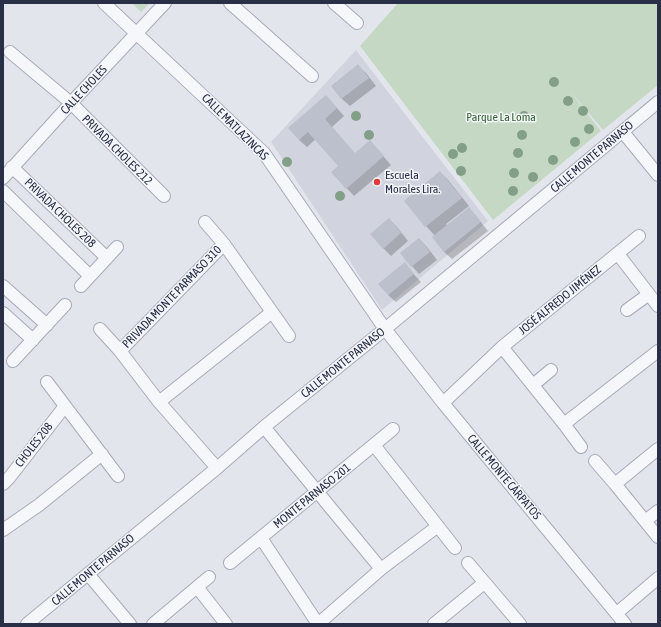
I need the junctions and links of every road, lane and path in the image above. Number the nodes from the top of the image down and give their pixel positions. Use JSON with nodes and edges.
{"nodes":[{"id":1,"x":104,"y":3,"type":"edge"},
{"id":2,"x":165,"y":3,"type":"edge"},
{"id":3,"x":230,"y":3,"type":"edge"},
{"id":4,"x":334,"y":3,"type":"edge"},
{"id":5,"x":357,"y":23,"type":"dead end"},
{"id":6,"x":137,"y":34,"type":"junction"},
{"id":7,"x":10,"y":52,"type":"dead end"},
{"id":8,"x":312,"y":76,"type":"dead end"},
{"id":9,"x":658,"y":102,"type":"edge"},
{"id":10,"x":71,"y":103,"type":"junction"},
{"id":11,"x":623,"y":132,"type":"junction"},
{"id":12,"x":6,"y":172,"type":"edge"},
{"id":13,"x":658,"y":175,"type":"edge"},
{"id":14,"x":3,"y":191,"type":"edge"},
{"id":15,"x":164,"y":196,"type":"dead end"},
{"id":16,"x":205,"y":222,"type":"dead end"},
{"id":17,"x":639,"y":236,"type":"dead end"},
{"id":18,"x":224,"y":244,"type":"junction"},
{"id":19,"x":116,"y":247,"type":"dead end"},
{"id":20,"x":618,"y":254,"type":"junction"},
{"id":21,"x":107,"y":258,"type":"junction"},
{"id":22,"x":90,"y":276,"type":"junction"},
{"id":23,"x":3,"y":286,"type":"edge"},
{"id":24,"x":81,"y":286,"type":"dead end"},
{"id":25,"x":648,"y":294,"type":"junction"},
{"id":26,"x":65,"y":306,"type":"dead end"},
{"id":27,"x":658,"y":306,"type":"edge"},
{"id":28,"x":627,"y":310,"type":"dead end"},
{"id":29,"x":272,"y":312,"type":"junction"},
{"id":30,"x":3,"y":313,"type":"edge"},
{"id":31,"x":47,"y":325,"type":"junction"},
{"id":32,"x":100,"y":329,"type":"dead end"},
{"id":33,"x":385,"y":329,"type":"junction"},
{"id":34,"x":289,"y":336,"type":"dead end"},
{"id":35,"x":33,"y":340,"type":"junction"},
{"id":36,"x":502,"y":347,"type":"junction"},
{"id":37,"x":120,"y":351,"type":"junction"},
{"id":38,"x":658,"y":351,"type":"edge"},
{"id":39,"x":13,"y":361,"type":"dead end"},
{"id":40,"x":551,"y":370,"type":"dead end"},
{"id":41,"x":47,"y":382,"type":"dead end"},
{"id":42,"x":533,"y":385,"type":"junction"},
{"id":43,"x":159,"y":402,"type":"junction"},
{"id":44,"x":443,"y":403,"type":"junction"},
{"id":45,"x":65,"y":406,"type":"junction"},
{"id":46,"x":564,"y":424,"type":"junction"},
{"id":47,"x":264,"y":427,"type":"junction"},
{"id":48,"x":393,"y":429,"type":"dead end"},
{"id":49,"x":374,"y":445,"type":"junction"},
{"id":50,"x":581,"y":447,"type":"dead end"},
{"id":51,"x":658,"y":449,"type":"edge"},
{"id":52,"x":102,"y":454,"type":"junction"},
{"id":53,"x":595,"y":461,"type":"dead end"},
{"id":54,"x":217,"y":468,"type":"junction"},
{"id":55,"x":118,"y":476,"type":"dead end"},
{"id":56,"x":3,"y":484,"type":"edge"},
{"id":57,"x":615,"y":484,"type":"junction"},
{"id":58,"x":317,"y":491,"type":"junction"},
{"id":59,"x":658,"y":510,"type":"edge"},
{"id":60,"x":645,"y":521,"type":"junction"},
{"id":61,"x":438,"y":526,"type":"junction"},
{"id":62,"x":3,"y":530,"type":"edge"},
{"id":63,"x":658,"y":537,"type":"edge"},
{"id":64,"x":261,"y":538,"type":"junction"},
{"id":65,"x":455,"y":548,"type":"dead end"},
{"id":66,"x":230,"y":563,"type":"dead end"},
{"id":67,"x":468,"y":563,"type":"dead end"},
{"id":68,"x":381,"y":569,"type":"junction"},
{"id":69,"x":88,"y":574,"type":"junction"},
{"id":70,"x":209,"y":578,"type":"dead end"},
{"id":71,"x":658,"y":578,"type":"edge"},
{"id":72,"x":484,"y":583,"type":"junction"},
{"id":73,"x":197,"y":587,"type":"junction"},
{"id":74,"x":617,"y":613,"type":"junction"},
{"id":75,"x":27,"y":624,"type":"edge"},
{"id":76,"x":130,"y":624,"type":"edge"},
{"id":77,"x":153,"y":624,"type":"edge"},
{"id":78,"x":226,"y":624,"type":"edge"},
{"id":79,"x":318,"y":624,"type":"edge"},
{"id":80,"x":434,"y":624,"type":"edge"},
{"id":81,"x":520,"y":624,"type":"edge"},
{"id":82,"x":625,"y":624,"type":"edge"}],
"edges":[{"from":1,"to":6,"type":"street","name":"CALLE MATLAZINCAS"},
{"from":2,"to":6,"type":"street","name":"CALLE CHOLES"},
{"from":3,"to":8,"type":"street"},
{"from":4,"to":5,"type":"street"},
{"from":6,"to":10,"type":"street","name":"CALLE CHOLES"},
{"from":6,"to":33,"type":"street","name":"CALLE MATLAZINCAS"},
{"from":7,"to":10,"type":"street","name":"PRIVADA CHOLES 212"},
{"from":9,"to":11,"type":"street","name":"CALLE MONTE PARNASO"},
{"from":10,"to":12,"type":"street","name":"CALLE CHOLES"},
{"from":10,"to":15,"type":"street","name":"PRIVADA CHOLES 212"},
{"from":11,"to":13,"type":"street"},
{"from":11,"to":33,"type":"street","name":"CALLE MONTE PARNASO"},
{"from":12,"to":21,"type":"street","name":"PRIVADA CHOLES 208"},
{"from":14,"to":22,"type":"street","name":"PRIVADA CHOLES 208"},
{"from":16,"to":18,"type":"street","name":"PRIVADA MONTE PARMASO 310"},
{"from":17,"to":20,"type":"street","name":"JOSÉ ALFREDO JIMÉNEZ"},
{"from":18,"to":29,"type":"street","name":"PRIVADA MONTE PARMASO 310"},
{"from":18,"to":37,"type":"street","name":"PRIVADA MONTE PARMASO 310"},
{"from":19,"to":21,"type":"street"},
{"from":20,"to":25,"type":"street"},
{"from":20,"to":36,"type":"street","name":"JOSÉ ALFREDO JIMÉNEZ"},
{"from":21,"to":22,"type":"street"},
{"from":22,"to":24,"type":"street"},
{"from":23,"to":31,"type":"street"},
{"from":25,"to":27,"type":"street"},
{"from":25,"to":28,"type":"street"},
{"from":26,"to":31,"type":"street"},
{"from":29,"to":34,"type":"street","name":"PRIVADA MONTE PARMASO 310"},
{"from":29,"to":43,"type":"street"},
{"from":30,"to":35,"type":"street"},
{"from":31,"to":35,"type":"street"},
{"from":32,"to":37,"type":"street"},
{"from":33,"to":44,"type":"street","name":"CALLE MONTE CÁRPATOS"},
{"from":33,"to":47,"type":"street","name":"CALLE MONTE PARNASO"},
{"from":35,"to":39,"type":"street"},
{"from":36,"to":42,"type":"street"},
{"from":36,"to":44,"type":"street","name":"JOSÉ ALFREDO JIMÉNEZ"},
{"from":37,"to":43,"type":"street"},
{"from":38,"to":46,"type":"street"},
{"from":40,"to":42,"type":"street"},
{"from":41,"to":45,"type":"street"},
{"from":42,"to":46,"type":"street"},
{"from":43,"to":54,"type":"street"},
{"from":44,"to":74,"type":"street","name":"CALLE MONTE CÁRPATOS"},
{"from":45,"to":52,"type":"street"},
{"from":45,"to":56,"type":"street","name":"CHOLES 208"},
{"from":46,"to":50,"type":"street"},
{"from":47,"to":54,"type":"street","name":"CALLE MONTE PARNASO"},
{"from":47,"to":58,"type":"street"},
{"from":48,"to":49,"type":"street","name":"MONTE PARNASO 201"},
{"from":49,"to":58,"type":"street","name":"MONTE PARNASO 201"},
{"from":49,"to":61,"type":"street"},
{"from":51,"to":57,"type":"street"},
{"from":52,"to":55,"type":"street"},
{"from":52,"to":62,"type":"street"},
{"from":53,"to":57,"type":"street"},
{"from":54,"to":69,"type":"street","name":"CALLE MONTE PARNASO"},
{"from":57,"to":60,"type":"street"},
{"from":58,"to":64,"type":"street","name":"MONTE PARNASO 201"},
{"from":58,"to":68,"type":"street"},
{"from":59,"to":60,"type":"street"},
{"from":60,"to":63,"type":"street"},
{"from":61,"to":65,"type":"street"},
{"from":61,"to":68,"type":"street"},
{"from":64,"to":66,"type":"street","name":"MONTE PARNASO 201"},
{"from":64,"to":79,"type":"street"},
{"from":67,"to":72,"type":"street"},
{"from":68,"to":79,"type":"street"},
{"from":69,"to":75,"type":"street","name":"CALLE MONTE PARNASO"},
{"from":69,"to":76,"type":"street"},
{"from":70,"to":73,"type":"street"},
{"from":71,"to":74,"type":"street"},
{"from":72,"to":80,"type":"street"},
{"from":72,"to":81,"type":"street"},
{"from":73,"to":77,"type":"street"},
{"from":73,"to":78,"type":"street"},
{"from":74,"to":82,"type":"street","name":"CALLE MONTE CÁRPATOS"}]}
